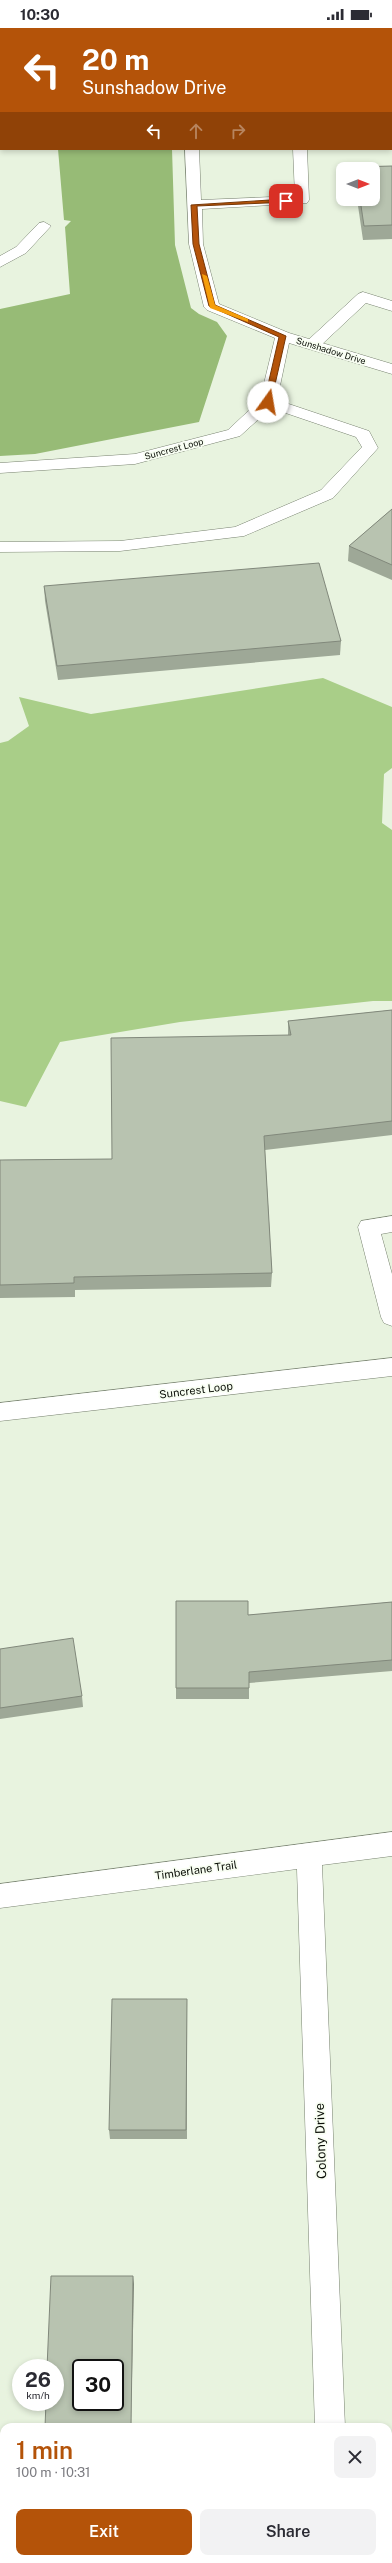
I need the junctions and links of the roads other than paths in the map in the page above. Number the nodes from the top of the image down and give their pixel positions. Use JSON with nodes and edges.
{"nodes":[{"id":1,"x":192,"y":150,"type":"edge"},
{"id":2,"x":300,"y":150,"type":"edge"},
{"id":3,"x":194,"y":205,"type":"junction"},
{"id":4,"x":44,"y":226,"type":"dead end"},
{"id":5,"x":0,"y":262,"type":"edge"},
{"id":6,"x":392,"y":306,"type":"edge"},
{"id":7,"x":283,"y":336,"type":"junction"},
{"id":8,"x":312,"y":345,"type":"junction"},
{"id":9,"x":392,"y":369,"type":"edge"},
{"id":10,"x":268,"y":402,"type":"junction"},
{"id":11,"x":0,"y":468,"type":"edge"},
{"id":12,"x":0,"y":547,"type":"edge"},
{"id":13,"x":392,"y":1224,"type":"edge"},
{"id":14,"x":392,"y":1317,"type":"edge"},
{"id":15,"x":392,"y":1367,"type":"edge"},
{"id":16,"x":0,"y":1412,"type":"edge"},
{"id":17,"x":392,"y":1844,"type":"edge"},
{"id":18,"x":309,"y":1855,"type":"junction"},
{"id":19,"x":0,"y":1896,"type":"edge"},
{"id":20,"x":330,"y":2423,"type":"edge"}],
"edges":[{"from":1,"to":3,"type":"street","name":"Sunshadow Drive"},
{"from":2,"to":3,"type":"street"},
{"from":3,"to":7,"type":"street","name":"Sunshadow Drive"},
{"from":4,"to":5,"type":"street"},
{"from":6,"to":8,"type":"street"},
{"from":7,"to":8,"type":"street","name":"Sunshadow Drive"},
{"from":7,"to":10,"type":"street"},
{"from":8,"to":9,"type":"street","name":"Sunshadow Drive"},
{"from":10,"to":11,"type":"street","name":"Suncrest Loop"},
{"from":10,"to":12,"type":"street"},
{"from":13,"to":14,"type":"street"},
{"from":15,"to":16,"type":"street","name":"Suncrest Loop"},
{"from":17,"to":18,"type":"street","name":"Timberlane Trail"},
{"from":18,"to":19,"type":"street","name":"Timberlane Trail"},
{"from":18,"to":20,"type":"street","name":"Colony Drive"}]}
